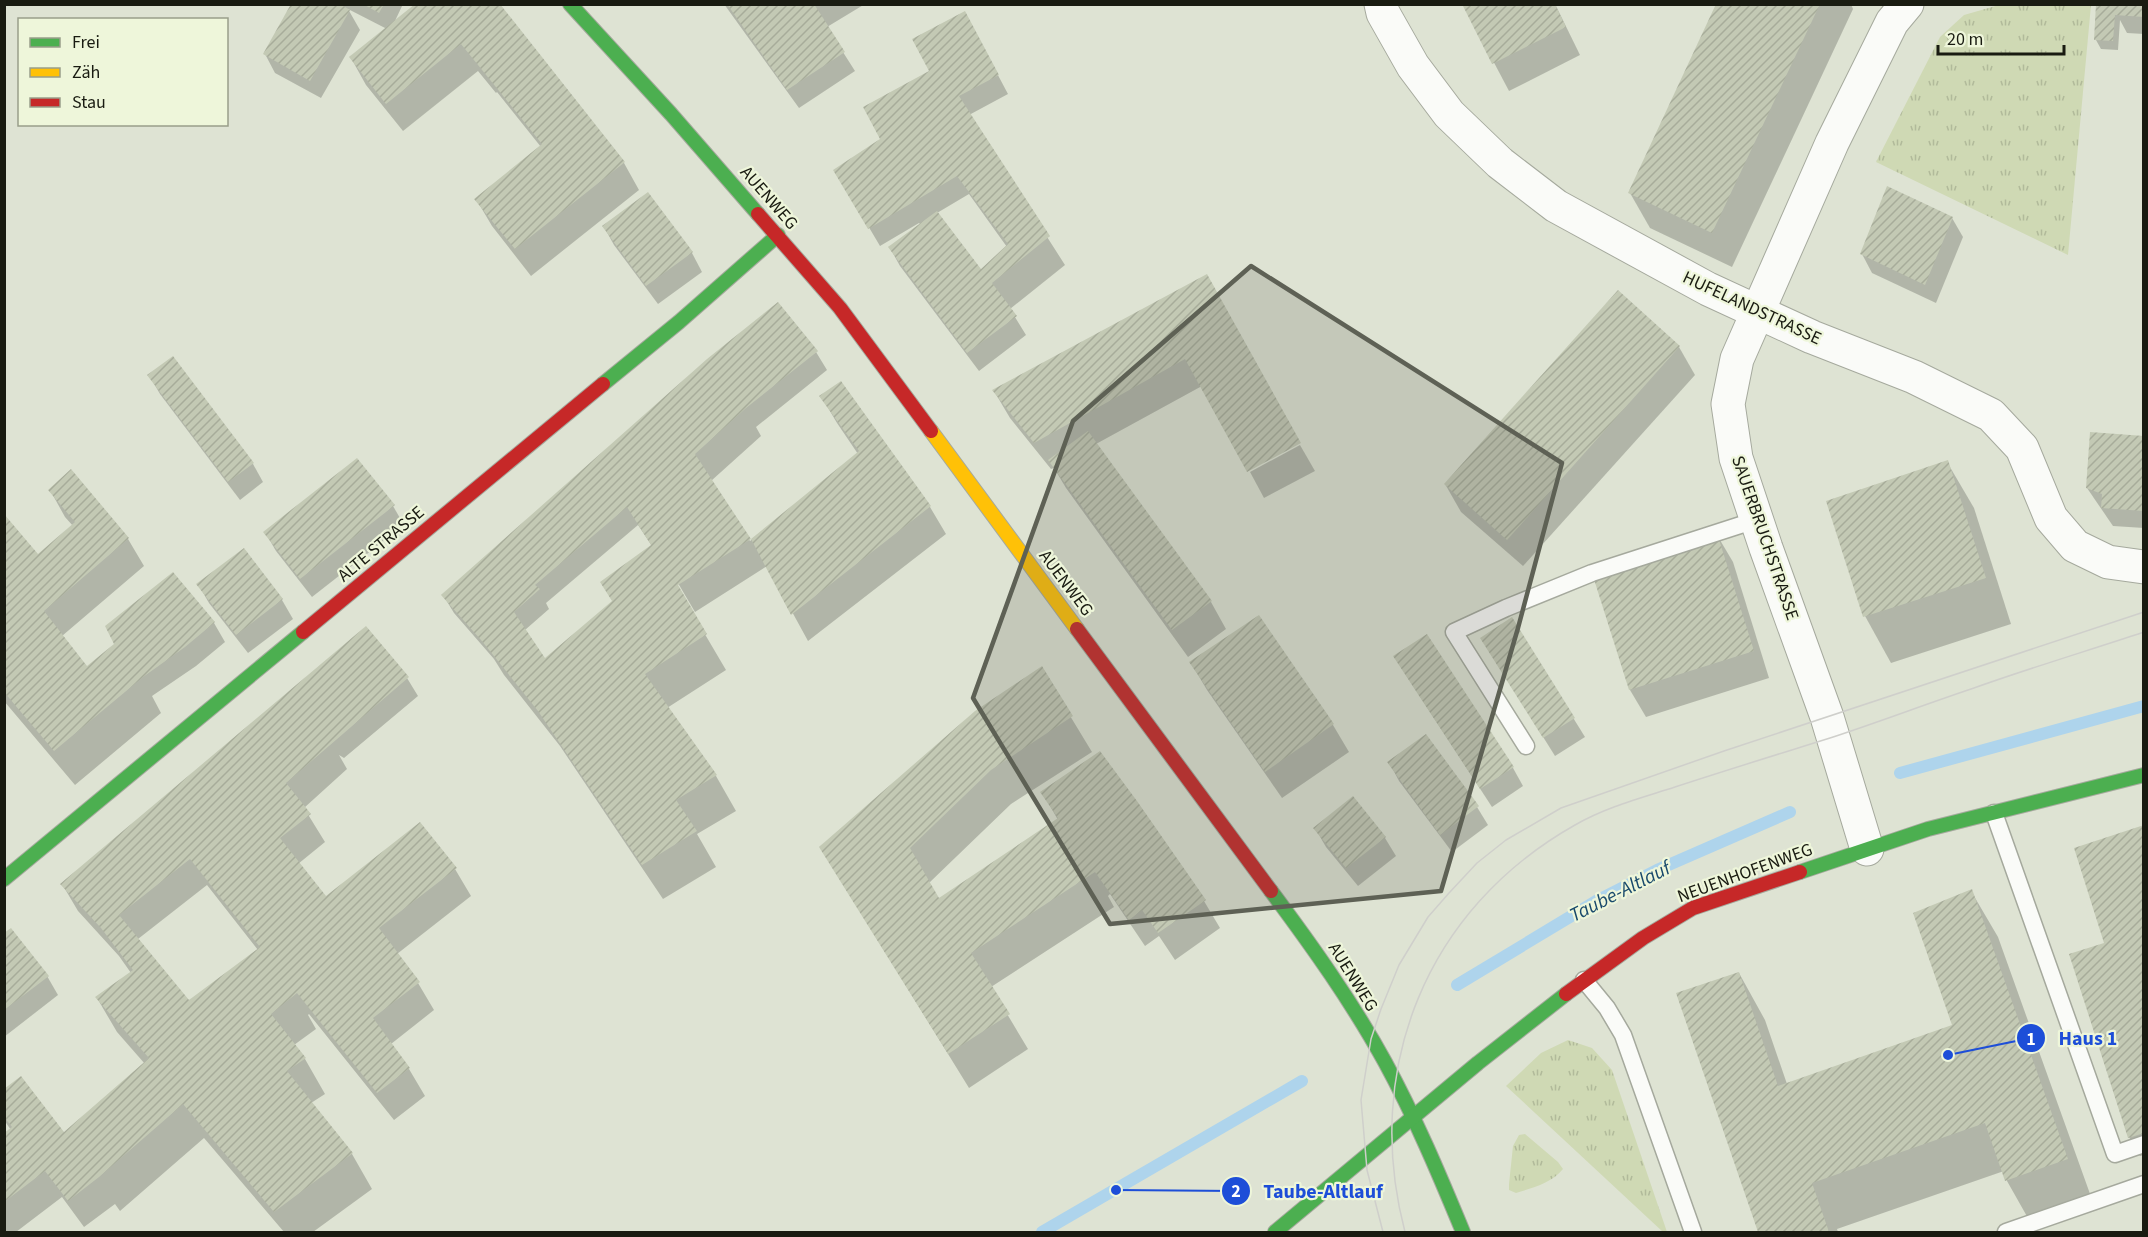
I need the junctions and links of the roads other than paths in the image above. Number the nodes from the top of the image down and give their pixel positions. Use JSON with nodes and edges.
{"nodes":[{"id":1,"x":570,"y":4,"type":"edge"},
{"id":2,"x":596,"y":4,"type":"edge"},
{"id":3,"x":1381,"y":4,"type":"edge"},
{"id":4,"x":1907,"y":4,"type":"edge"},
{"id":5,"x":584,"y":18,"type":"junction"},
{"id":6,"x":778,"y":235,"type":"junction"},
{"id":7,"x":1757,"y":313,"type":"junction"},
{"id":8,"x":1756,"y":520,"type":"junction"},
{"id":9,"x":2144,"y":567,"type":"edge"},
{"id":10,"x":1526,"y":746,"type":"dead end"},
{"id":11,"x":2144,"y":775,"type":"edge"},
{"id":12,"x":1994,"y":813,"type":"junction"},
{"id":13,"x":1867,"y":849,"type":"junction"},
{"id":14,"x":4,"y":879,"type":"edge"},
{"id":15,"x":1584,"y":980,"type":"junction"},
{"id":16,"x":1413,"y":1117,"type":"junction"},
{"id":17,"x":2144,"y":1144,"type":"edge"},
{"id":18,"x":2144,"y":1184,"type":"edge"},
{"id":19,"x":1275,"y":1233,"type":"edge"},
{"id":20,"x":1463,"y":1233,"type":"edge"},
{"id":21,"x":1692,"y":1233,"type":"edge"},
{"id":22,"x":2006,"y":1233,"type":"edge"}],
"edges":[{"from":1,"to":5,"type":"street","name":"AUENWEG"},
{"from":2,"to":5,"type":"lane"},
{"from":3,"to":7,"type":"street","name":"HUFELANDSTRASSE"},
{"from":4,"to":7,"type":"street","name":"SAUERBRUCHSTRASSE"},
{"from":5,"to":6,"type":"street","name":"AUENWEG"},
{"from":6,"to":14,"type":"street","name":"ALTE STRASSE"},
{"from":6,"to":16,"type":"street","name":"AUENWEG"},
{"from":7,"to":8,"type":"street","name":"SAUERBRUCHSTRASSE"},
{"from":7,"to":9,"type":"street","name":"HUFELANDSTRASSE"},
{"from":8,"to":10,"type":"lane"},
{"from":8,"to":13,"type":"street","name":"SAUERBRUCHSTRASSE"},
{"from":11,"to":12,"type":"street","name":"NEUENHOFENWEG"},
{"from":12,"to":13,"type":"street","name":"NEUENHOFENWEG"},
{"from":12,"to":17,"type":"lane"},
{"from":13,"to":15,"type":"street","name":"NEUENHOFENWEG"},
{"from":15,"to":16,"type":"street","name":"NEUENHOFENWEG"},
{"from":15,"to":21,"type":"lane"},
{"from":16,"to":19,"type":"street","name":"NEUENHOFENWEG"},
{"from":16,"to":20,"type":"street","name":"AUENWEG"},
{"from":18,"to":22,"type":"lane"}]}
